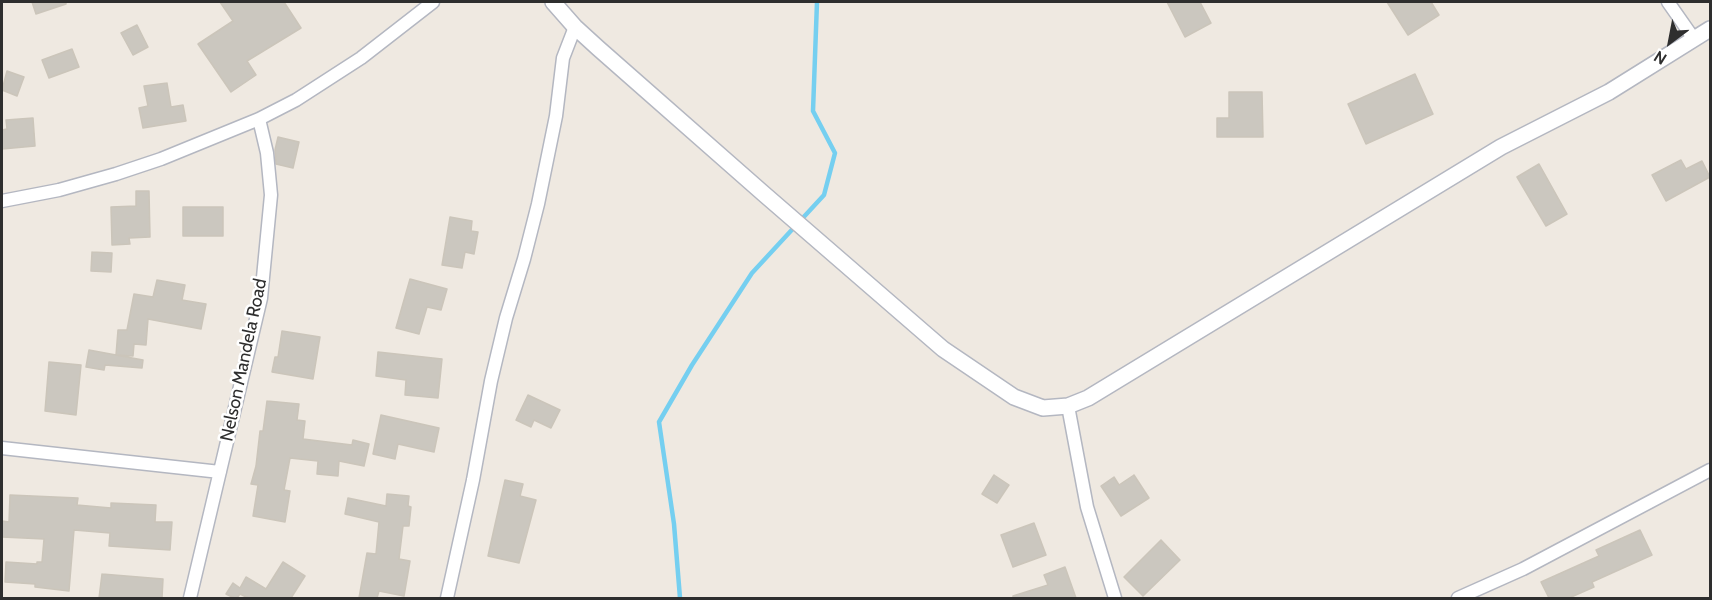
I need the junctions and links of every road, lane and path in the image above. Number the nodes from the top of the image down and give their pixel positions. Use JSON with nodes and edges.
{"nodes":[{"id":1,"x":433,"y":2,"type":"edge"},
{"id":2,"x":553,"y":2,"type":"edge"},
{"id":3,"x":1668,"y":2,"type":"edge"},
{"id":4,"x":575,"y":27,"type":"junction"},
{"id":5,"x":1710,"y":29,"type":"edge"},
{"id":6,"x":1694,"y":39,"type":"junction"},
{"id":7,"x":259,"y":119,"type":"junction"},
{"id":8,"x":2,"y":201,"type":"edge"},
{"id":9,"x":1068,"y":406,"type":"junction"},
{"id":10,"x":2,"y":448,"type":"edge"},
{"id":11,"x":1710,"y":470,"type":"edge"},
{"id":12,"x":220,"y":472,"type":"junction"},
{"id":13,"x":190,"y":598,"type":"edge"},
{"id":14,"x":447,"y":598,"type":"edge"},
{"id":15,"x":1116,"y":598,"type":"edge"},
{"id":16,"x":1458,"y":598,"type":"edge"}],
"edges":[{"from":1,"to":7,"type":"street"},
{"from":2,"to":4,"type":"street"},
{"from":3,"to":6,"type":"street"},
{"from":4,"to":9,"type":"street"},
{"from":4,"to":14,"type":"street"},
{"from":5,"to":6,"type":"street"},
{"from":6,"to":9,"type":"street"},
{"from":7,"to":8,"type":"street"},
{"from":7,"to":12,"type":"street","name":"Nelson Mandela Road"},
{"from":9,"to":15,"type":"street"},
{"from":10,"to":12,"type":"street"},
{"from":11,"to":16,"type":"street"},
{"from":12,"to":13,"type":"street","name":"Nelson Mandela Road"}]}
